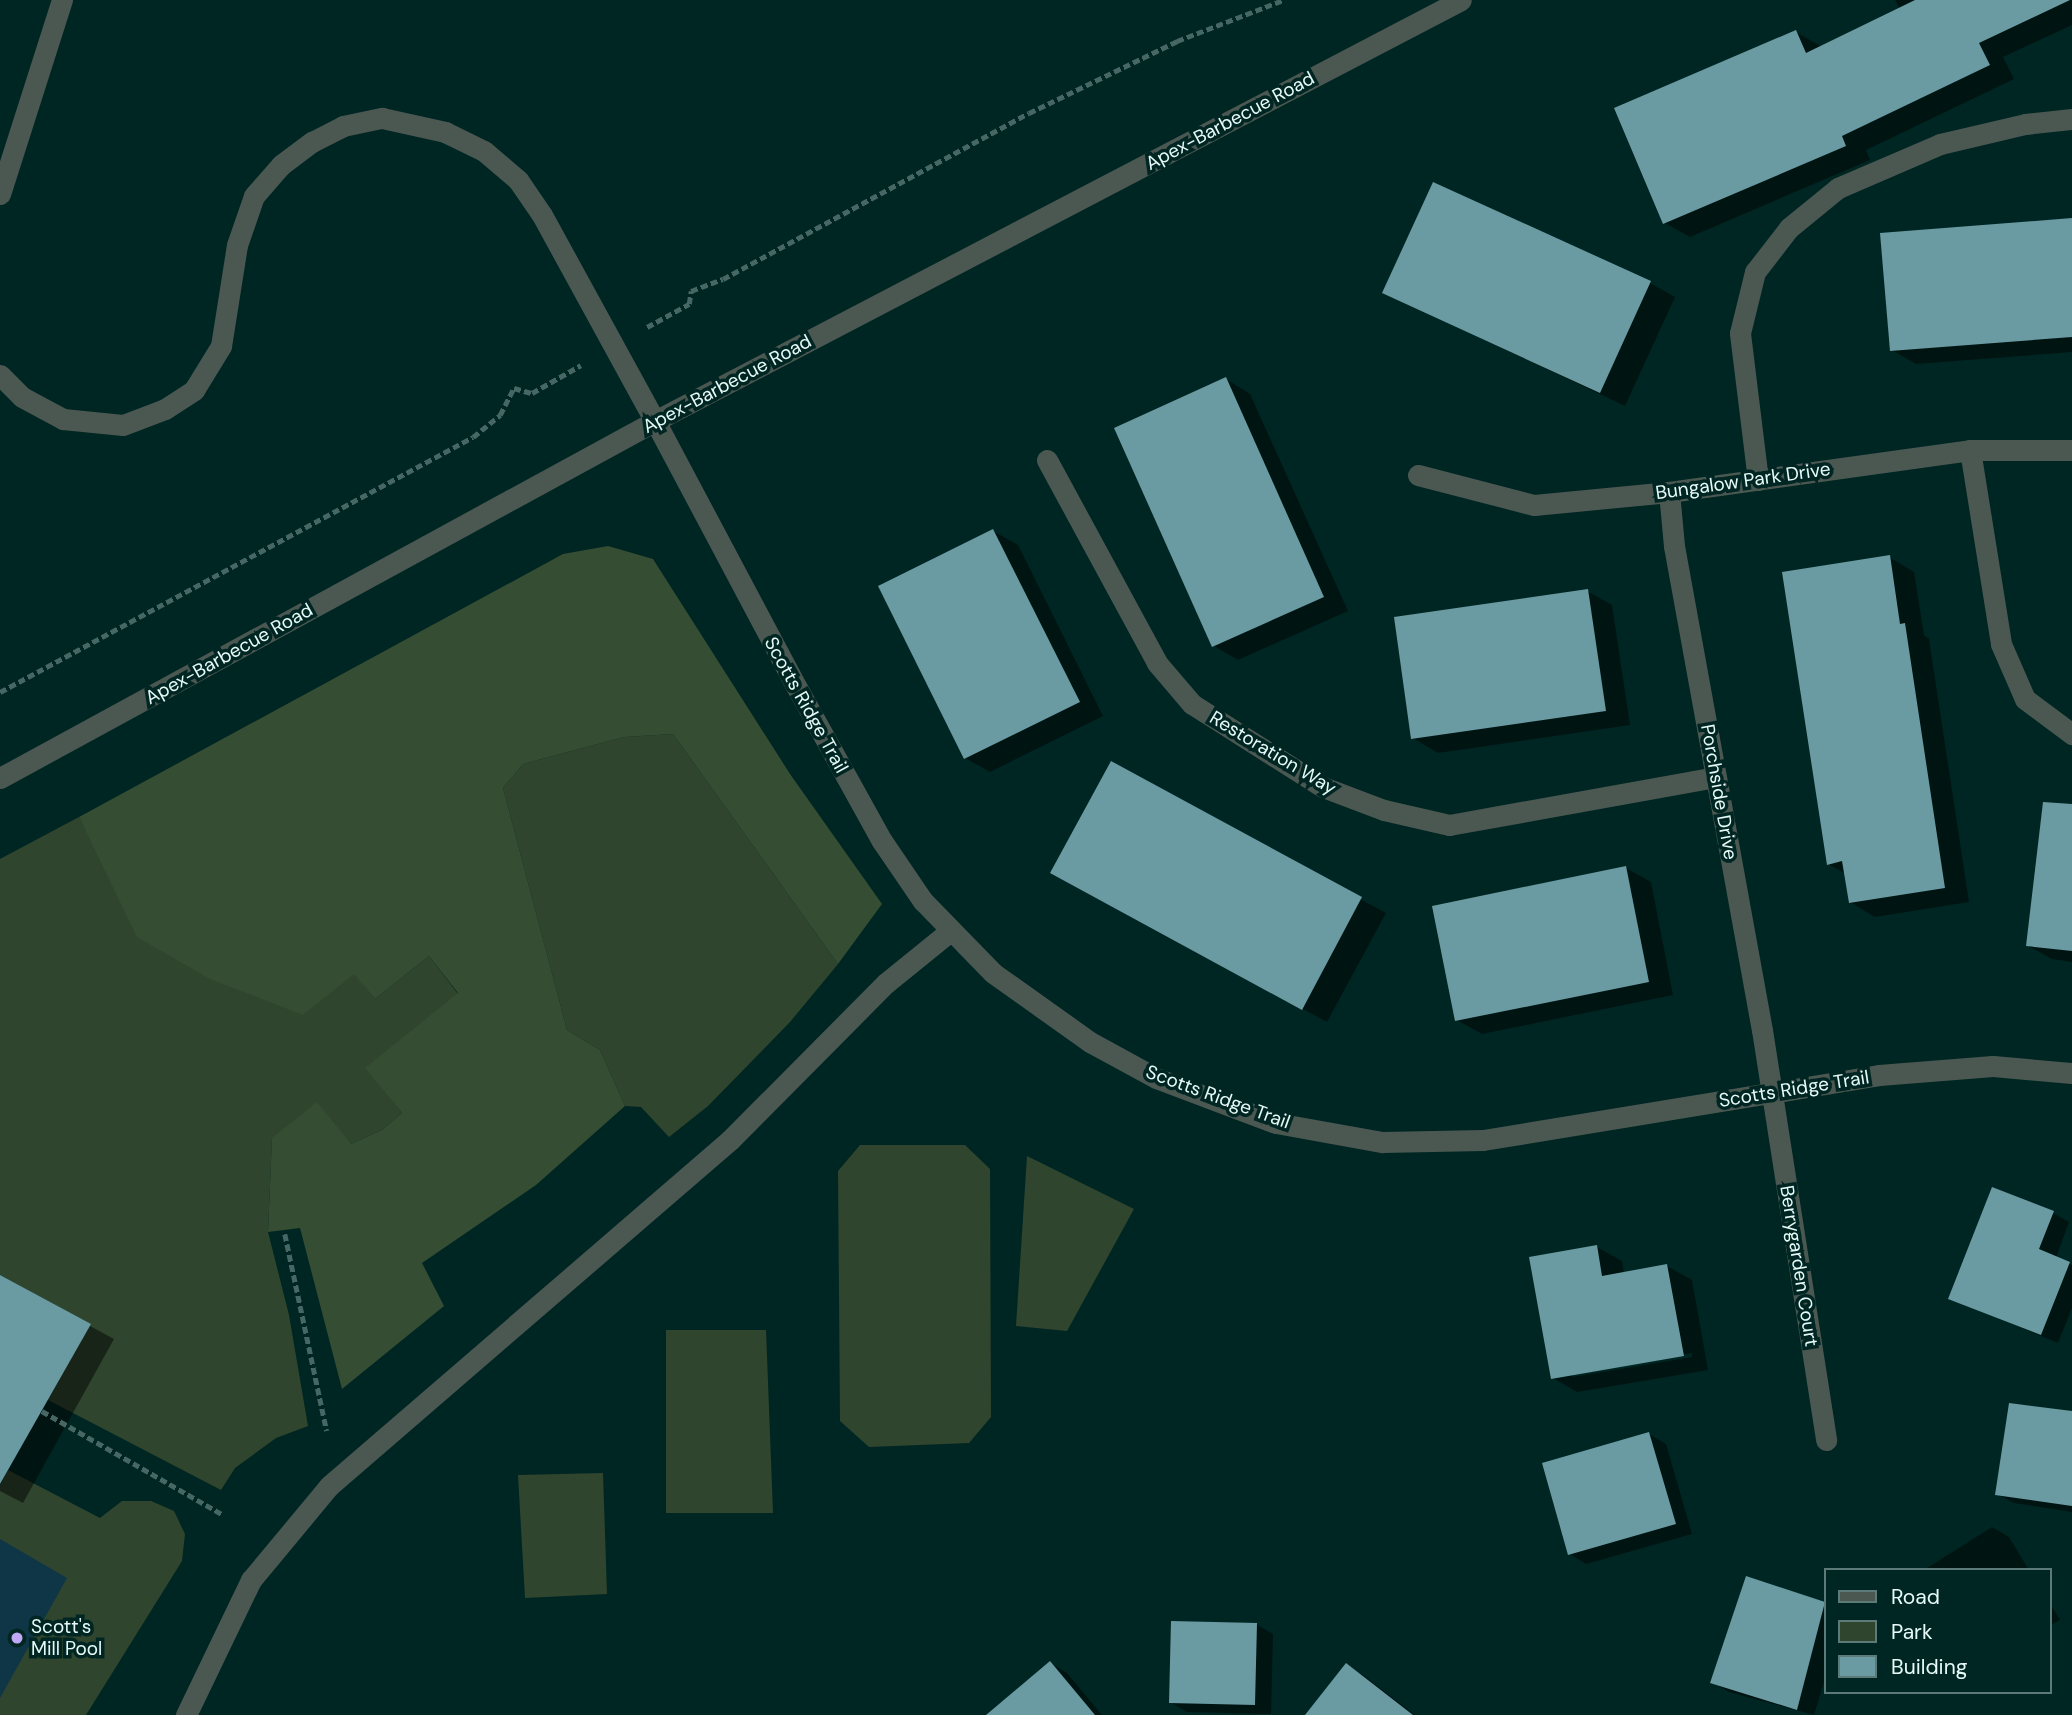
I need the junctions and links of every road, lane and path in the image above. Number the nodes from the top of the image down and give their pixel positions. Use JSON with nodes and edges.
{"nodes":[{"id":1,"x":62,"y":0,"type":"edge"},
{"id":2,"x":1283,"y":0,"type":"edge"},
{"id":3,"x":1461,"y":0,"type":"edge"},
{"id":4,"x":2072,"y":119,"type":"edge"},
{"id":5,"x":0,"y":194,"type":"edge"},
{"id":6,"x":689,"y":304,"type":"dead end"},
{"id":7,"x":0,"y":375,"type":"edge"},
{"id":8,"x":532,"y":393,"type":"dead end"},
{"id":9,"x":655,"y":421,"type":"junction"},
{"id":10,"x":1970,"y":450,"type":"junction"},
{"id":11,"x":2072,"y":450,"type":"edge"},
{"id":12,"x":1047,"y":460,"type":"dead end"},
{"id":13,"x":1418,"y":475,"type":"dead end"},
{"id":14,"x":1758,"y":480,"type":"junction"},
{"id":15,"x":1669,"y":492,"type":"junction"},
{"id":16,"x":0,"y":692,"type":"edge"},
{"id":17,"x":2072,"y":734,"type":"edge"},
{"id":18,"x":1716,"y":777,"type":"junction"},
{"id":19,"x":0,"y":778,"type":"edge"},
{"id":20,"x":949,"y":932,"type":"junction"},
{"id":21,"x":2072,"y":1073,"type":"edge"},
{"id":22,"x":1772,"y":1092,"type":"junction"},
{"id":23,"x":285,"y":1234,"type":"dead end"},
{"id":24,"x":42,"y":1411,"type":"dead end"},
{"id":25,"x":327,"y":1431,"type":"dead end"},
{"id":26,"x":1826,"y":1440,"type":"dead end"},
{"id":27,"x":222,"y":1514,"type":"dead end"},
{"id":28,"x":186,"y":1715,"type":"edge"}],
"edges":[{"from":1,"to":5,"type":"street"},
{"from":2,"to":6,"type":"path"},
{"from":3,"to":9,"type":"street","name":"Apex-Barbecue Road"},
{"from":4,"to":14,"type":"street"},
{"from":7,"to":9,"type":"street","name":"Scotts Ridge Trail"},
{"from":8,"to":16,"type":"path"},
{"from":9,"to":19,"type":"street","name":"Apex-Barbecue Road"},
{"from":9,"to":20,"type":"street","name":"Scotts Ridge Trail"},
{"from":10,"to":11,"type":"street","name":"Bungalow Park Drive"},
{"from":10,"to":14,"type":"street","name":"Bungalow Park Drive"},
{"from":10,"to":17,"type":"street"},
{"from":12,"to":18,"type":"street","name":"Restoration Way"},
{"from":13,"to":15,"type":"street","name":"Bungalow Park Drive"},
{"from":14,"to":15,"type":"street","name":"Bungalow Park Drive"},
{"from":15,"to":18,"type":"street","name":"Porchside Drive"},
{"from":18,"to":22,"type":"street","name":"Porchside Drive"},
{"from":20,"to":22,"type":"street","name":"Scotts Ridge Trail"},
{"from":20,"to":28,"type":"street"},
{"from":21,"to":22,"type":"street","name":"Scotts Ridge Trail"},
{"from":22,"to":26,"type":"street","name":"Berrygarden Court"},
{"from":23,"to":25,"type":"path"},
{"from":24,"to":27,"type":"path"}]}
